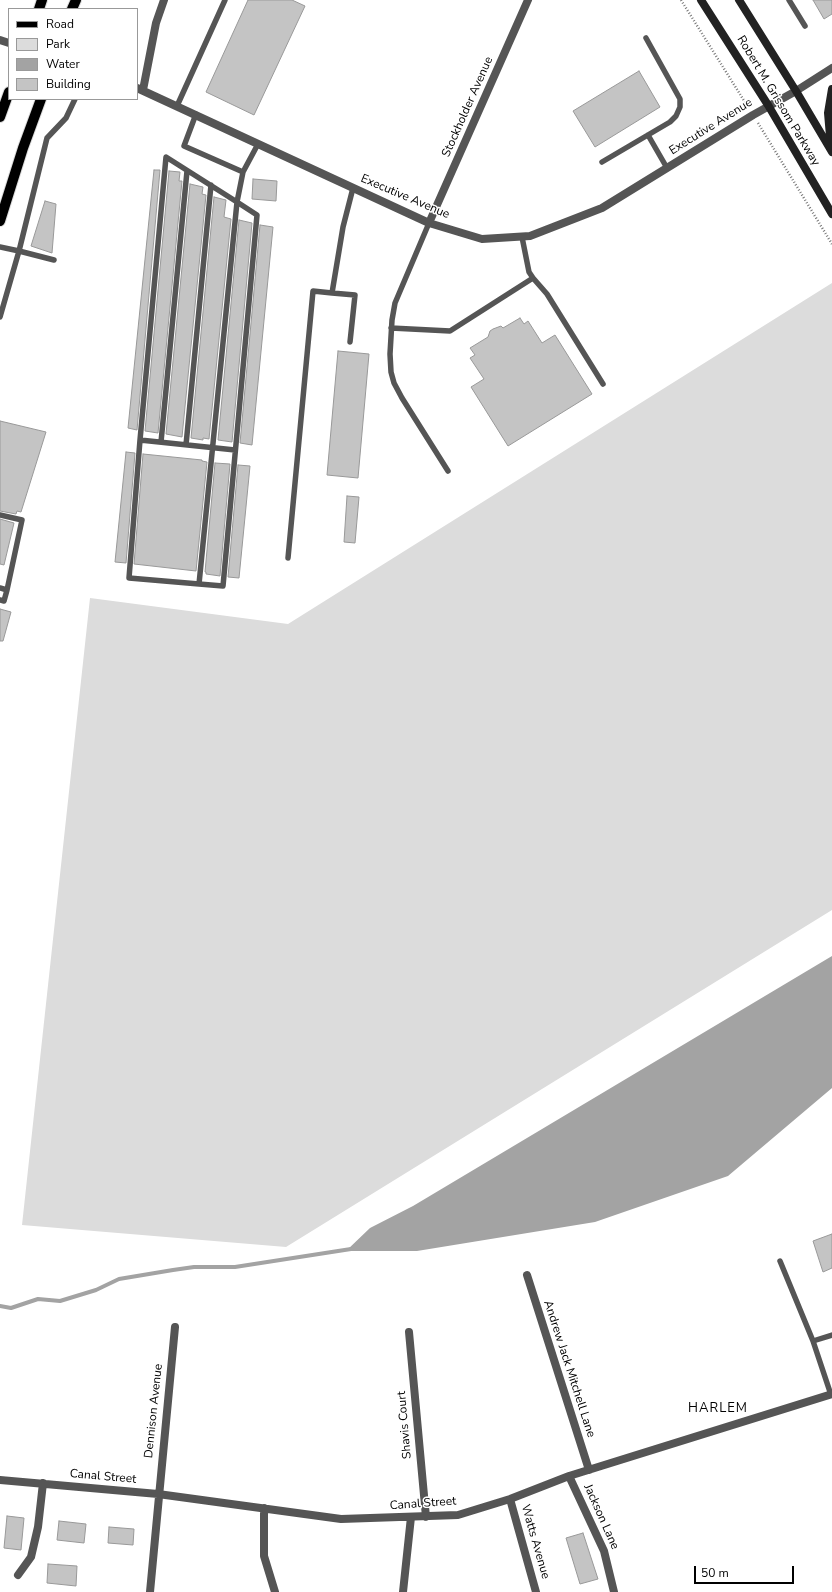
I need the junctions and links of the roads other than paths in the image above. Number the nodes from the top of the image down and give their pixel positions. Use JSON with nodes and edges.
{"nodes":[{"id":1,"x":164,"y":0,"type":"edge"},
{"id":2,"x":225,"y":0,"type":"edge"},
{"id":3,"x":528,"y":0,"type":"edge"},
{"id":4,"x":701,"y":0,"type":"edge"},
{"id":5,"x":739,"y":0,"type":"edge"},
{"id":6,"x":789,"y":0,"type":"edge"},
{"id":7,"x":805,"y":26,"type":"dead end"},
{"id":8,"x":646,"y":38,"type":"dead end"},
{"id":9,"x":832,"y":68,"type":"edge"},
{"id":10,"x":140,"y":89,"type":"edge"},
{"id":11,"x":832,"y":89,"type":"edge"},
{"id":12,"x":796,"y":91,"type":"junction"},
{"id":13,"x":8,"y":95,"type":"edge"},
{"id":14,"x":41,"y":100,"type":"edge"},
{"id":15,"x":75,"y":100,"type":"edge"},
{"id":16,"x":768,"y":105,"type":"junction"},
{"id":17,"x":177,"y":106,"type":"junction"},
{"id":18,"x":196,"y":114,"type":"junction"},
{"id":19,"x":0,"y":117,"type":"edge"},
{"id":20,"x":648,"y":135,"type":"junction"},
{"id":21,"x":258,"y":144,"type":"junction"},
{"id":22,"x":832,"y":151,"type":"edge"},
{"id":23,"x":602,"y":162,"type":"dead end"},
{"id":24,"x":667,"y":168,"type":"junction"},
{"id":25,"x":187,"y":171,"type":"junction"},
{"id":26,"x":243,"y":172,"type":"junction"},
{"id":27,"x":211,"y":185,"type":"junction"},
{"id":28,"x":353,"y":188,"type":"junction"},
{"id":29,"x":238,"y":202,"type":"junction"},
{"id":30,"x":832,"y":214,"type":"edge"},
{"id":31,"x":0,"y":221,"type":"edge"},
{"id":32,"x":429,"y":223,"type":"junction"},
{"id":33,"x":522,"y":237,"type":"junction"},
{"id":34,"x":0,"y":247,"type":"edge"},
{"id":35,"x":20,"y":251,"type":"junction"},
{"id":36,"x":54,"y":260,"type":"dead end"},
{"id":37,"x":533,"y":278,"type":"junction"},
{"id":38,"x":332,"y":292,"type":"junction"},
{"id":39,"x":0,"y":317,"type":"edge"},
{"id":40,"x":392,"y":328,"type":"junction"},
{"id":41,"x":350,"y":342,"type":"dead end"},
{"id":42,"x":603,"y":384,"type":"dead end"},
{"id":43,"x":140,"y":440,"type":"junction"},
{"id":44,"x":161,"y":442,"type":"junction"},
{"id":45,"x":186,"y":445,"type":"junction"},
{"id":46,"x":213,"y":448,"type":"junction"},
{"id":47,"x":235,"y":450,"type":"junction"},
{"id":48,"x":448,"y":471,"type":"dead end"},
{"id":49,"x":0,"y":515,"type":"edge"},
{"id":50,"x":10,"y":541,"type":"dead end"},
{"id":51,"x":17,"y":543,"type":"junction"},
{"id":52,"x":288,"y":558,"type":"dead end"},
{"id":53,"x":199,"y":584,"type":"junction"},
{"id":54,"x":0,"y":588,"type":"edge"},
{"id":55,"x":7,"y":590,"type":"junction"},
{"id":56,"x":0,"y":600,"type":"edge"},
{"id":57,"x":780,"y":1261,"type":"dead end"},
{"id":58,"x":527,"y":1275,"type":"dead end"},
{"id":59,"x":175,"y":1327,"type":"dead end"},
{"id":60,"x":409,"y":1332,"type":"dead end"},
{"id":61,"x":832,"y":1335,"type":"edge"},
{"id":62,"x":813,"y":1340,"type":"junction"},
{"id":63,"x":831,"y":1394,"type":"edge"},
{"id":64,"x":589,"y":1470,"type":"junction"},
{"id":65,"x":569,"y":1476,"type":"junction"},
{"id":66,"x":0,"y":1480,"type":"edge"},
{"id":67,"x":43,"y":1483,"type":"junction"},
{"id":68,"x":158,"y":1494,"type":"junction"},
{"id":69,"x":510,"y":1499,"type":"junction"},
{"id":70,"x":264,"y":1508,"type":"junction"},
{"id":71,"x":411,"y":1517,"type":"junction"},
{"id":72,"x":426,"y":1517,"type":"junction"},
{"id":73,"x":18,"y":1575,"type":"dead end"},
{"id":74,"x":150,"y":1592,"type":"edge"},
{"id":75,"x":275,"y":1592,"type":"edge"},
{"id":76,"x":403,"y":1592,"type":"edge"},
{"id":77,"x":536,"y":1592,"type":"edge"},
{"id":78,"x":614,"y":1592,"type":"edge"}],
"edges":[{"from":1,"to":10,"type":"street"},
{"from":2,"to":17,"type":"lane"},
{"from":3,"to":32,"type":"street","name":"Stockholder Avenue"},
{"from":4,"to":16,"type":"main road","name":"Robert M. Grissom Parkway"},
{"from":5,"to":12,"type":"main road","name":"Robert M. Grissom Parkway"},
{"from":6,"to":7,"type":"lane"},
{"from":8,"to":20,"type":"lane"},
{"from":9,"to":12,"type":"street","name":"Executive Avenue"},
{"from":10,"to":17,"type":"street","name":"Executive Avenue"},
{"from":11,"to":22,"type":"main road"},
{"from":12,"to":16,"type":"street","name":"Executive Avenue"},
{"from":12,"to":22,"type":"main road","name":"Robert M. Grissom Parkway"},
{"from":13,"to":19,"type":"main road"},
{"from":14,"to":31,"type":"main road"},
{"from":15,"to":35,"type":"lane"},
{"from":16,"to":24,"type":"street","name":"Executive Avenue"},
{"from":16,"to":30,"type":"main road","name":"Robert M. Grissom Parkway"},
{"from":17,"to":18,"type":"street","name":"Executive Avenue"},
{"from":18,"to":21,"type":"street","name":"Executive Avenue"},
{"from":18,"to":26,"type":"lane"},
{"from":20,"to":23,"type":"lane"},
{"from":20,"to":24,"type":"lane"},
{"from":21,"to":26,"type":"lane"},
{"from":21,"to":28,"type":"street","name":"Executive Avenue"},
{"from":24,"to":33,"type":"street","name":"Executive Avenue"},
{"from":25,"to":27,"type":"lane"},
{"from":25,"to":43,"type":"lane"},
{"from":25,"to":44,"type":"lane"},
{"from":26,"to":29,"type":"lane"},
{"from":27,"to":29,"type":"lane"},
{"from":27,"to":45,"type":"lane"},
{"from":28,"to":32,"type":"street","name":"Executive Avenue"},
{"from":28,"to":38,"type":"lane"},
{"from":29,"to":46,"type":"lane"},
{"from":29,"to":47,"type":"lane"},
{"from":32,"to":33,"type":"street","name":"Executive Avenue"},
{"from":32,"to":40,"type":"lane"},
{"from":33,"to":37,"type":"lane"},
{"from":34,"to":35,"type":"lane"},
{"from":35,"to":36,"type":"lane"},
{"from":35,"to":39,"type":"lane"},
{"from":37,"to":40,"type":"lane"},
{"from":37,"to":42,"type":"lane"},
{"from":38,"to":41,"type":"lane"},
{"from":38,"to":52,"type":"lane"},
{"from":40,"to":48,"type":"lane"},
{"from":43,"to":44,"type":"lane"},
{"from":43,"to":53,"type":"lane"},
{"from":44,"to":45,"type":"lane"},
{"from":45,"to":46,"type":"lane"},
{"from":46,"to":47,"type":"lane"},
{"from":46,"to":53,"type":"lane"},
{"from":47,"to":53,"type":"lane"},
{"from":49,"to":51,"type":"lane"},
{"from":50,"to":51,"type":"lane"},
{"from":51,"to":55,"type":"lane"},
{"from":54,"to":55,"type":"lane"},
{"from":55,"to":56,"type":"lane"},
{"from":57,"to":62,"type":"lane"},
{"from":58,"to":64,"type":"street","name":"Andrew Jack Mitchell Lane"},
{"from":59,"to":68,"type":"street","name":"Dennison Avenue"},
{"from":60,"to":72,"type":"street","name":"Shavis Court"},
{"from":61,"to":62,"type":"lane"},
{"from":62,"to":63,"type":"lane"},
{"from":63,"to":64,"type":"street","name":"Canal Street"},
{"from":64,"to":65,"type":"street","name":"Canal Street"},
{"from":65,"to":69,"type":"street","name":"Canal Street"},
{"from":65,"to":78,"type":"street","name":"Jackson Lane"},
{"from":66,"to":67,"type":"street","name":"Canal Street"},
{"from":67,"to":68,"type":"street","name":"Canal Street"},
{"from":67,"to":73,"type":"street"},
{"from":68,"to":70,"type":"street","name":"Canal Street"},
{"from":68,"to":74,"type":"street","name":"Dennison Avenue"},
{"from":69,"to":72,"type":"street","name":"Canal Street"},
{"from":69,"to":77,"type":"street","name":"Watts Avenue"},
{"from":70,"to":71,"type":"street","name":"Canal Street"},
{"from":70,"to":75,"type":"street"},
{"from":71,"to":72,"type":"street","name":"Canal Street"},
{"from":71,"to":76,"type":"street"}]}
